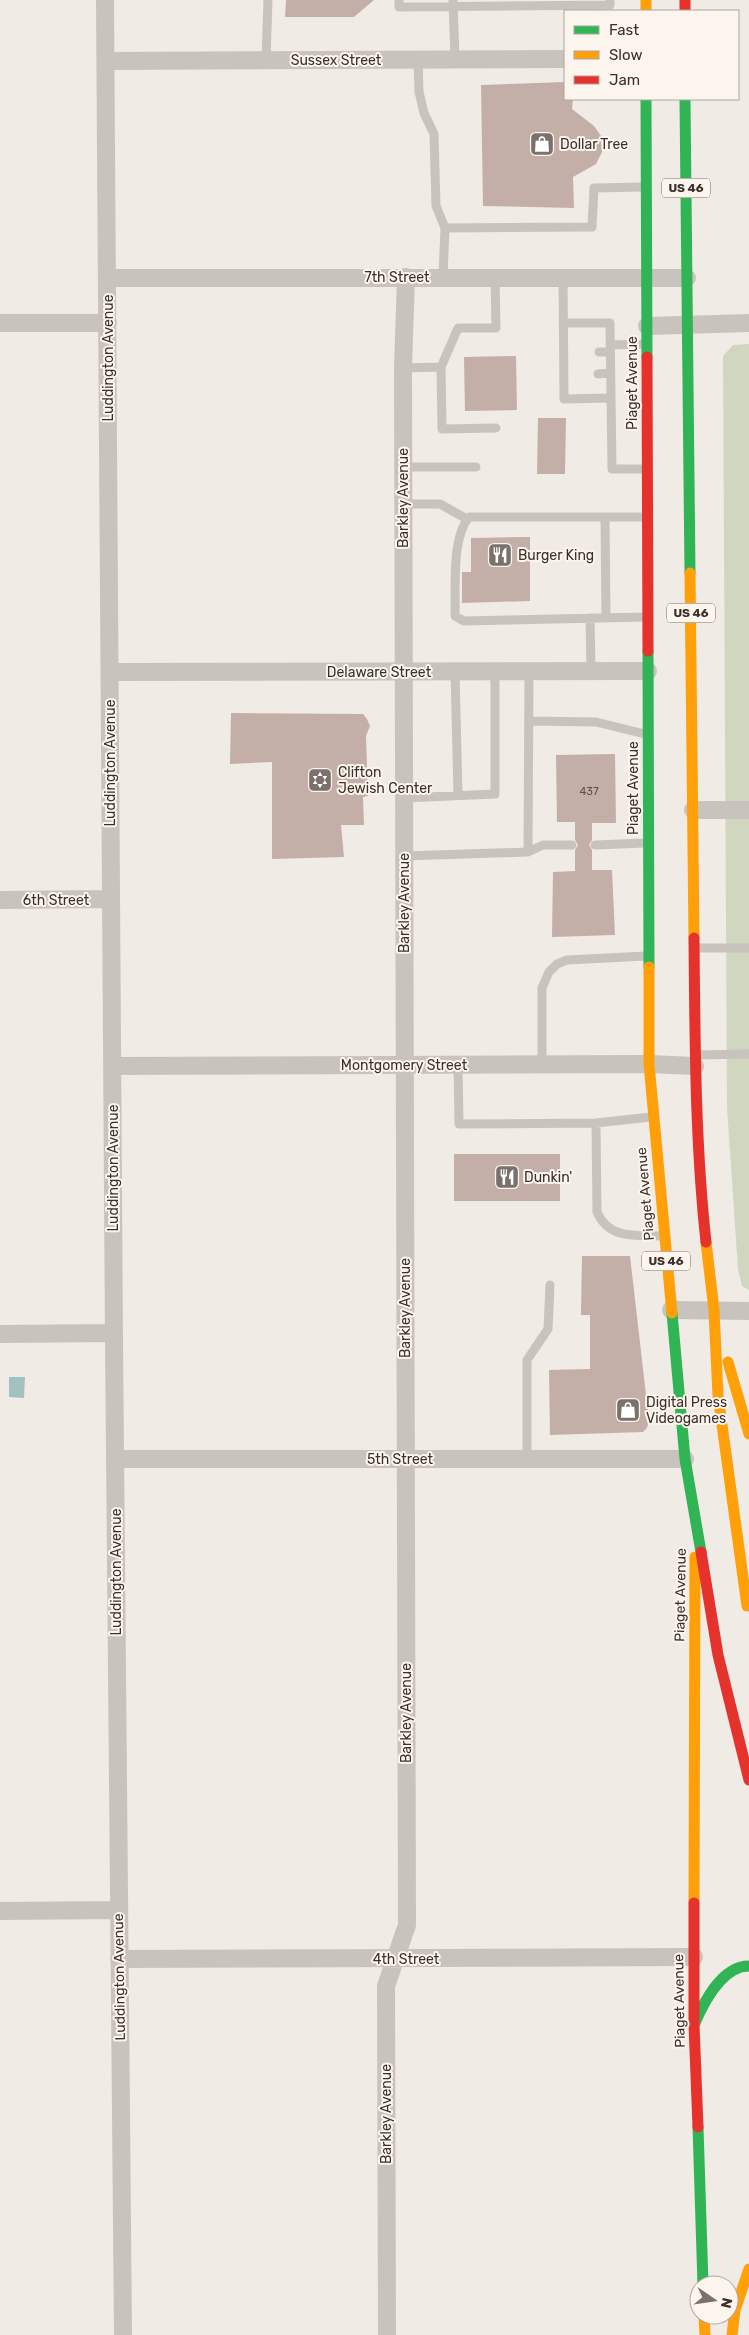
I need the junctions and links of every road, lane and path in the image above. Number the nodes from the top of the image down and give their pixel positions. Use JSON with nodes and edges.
{"nodes":[{"id":1,"x":105,"y":0,"type":"edge"},
{"id":2,"x":268,"y":0,"type":"edge"},
{"id":3,"x":399,"y":0,"type":"edge"},
{"id":4,"x":610,"y":0,"type":"edge"},
{"id":5,"x":453,"y":3,"type":"edge"},
{"id":6,"x":455,"y":59,"type":"junction"},
{"id":7,"x":564,"y":59,"type":"edge"},
{"id":8,"x":266,"y":60,"type":"junction"},
{"id":9,"x":418,"y":60,"type":"junction"},
{"id":10,"x":106,"y":61,"type":"junction"},
{"id":11,"x":646,"y":100,"type":"edge"},
{"id":12,"x":685,"y":100,"type":"edge"},
{"id":13,"x":646,"y":187,"type":"junction"},
{"id":14,"x":445,"y":228,"type":"junction"},
{"id":15,"x":443,"y":276,"type":"junction"},
{"id":16,"x":495,"y":276,"type":"junction"},
{"id":17,"x":406,"y":277,"type":"junction"},
{"id":18,"x":563,"y":277,"type":"junction"},
{"id":19,"x":647,"y":277,"type":"junction"},
{"id":20,"x":107,"y":278,"type":"junction"},
{"id":21,"x":687,"y":278,"type":"junction"},
{"id":22,"x":0,"y":323,"type":"edge"},
{"id":23,"x":108,"y":323,"type":"junction"},
{"id":24,"x":563,"y":324,"type":"junction"},
{"id":25,"x":687,"y":324,"type":"junction"},
{"id":26,"x":749,"y":324,"type":"edge"},
{"id":27,"x":647,"y":335,"type":"junction"},
{"id":28,"x":610,"y":348,"type":"junction"},
{"id":29,"x":599,"y":352,"type":"dead end"},
{"id":30,"x":440,"y":367,"type":"junction"},
{"id":31,"x":403,"y":368,"type":"junction"},
{"id":32,"x":610,"y":373,"type":"junction"},
{"id":33,"x":598,"y":374,"type":"dead end"},
{"id":34,"x":611,"y":398,"type":"junction"},
{"id":35,"x":496,"y":428,"type":"dead end"},
{"id":36,"x":476,"y":466,"type":"dead end"},
{"id":37,"x":403,"y":468,"type":"junction"},
{"id":38,"x":647,"y":469,"type":"junction"},
{"id":39,"x":403,"y":504,"type":"junction"},
{"id":40,"x":605,"y":517,"type":"junction"},
{"id":41,"x":647,"y":517,"type":"junction"},
{"id":42,"x":467,"y":519,"type":"junction"},
{"id":43,"x":648,"y":617,"type":"junction"},
{"id":44,"x":590,"y":618,"type":"junction"},
{"id":45,"x":606,"y":618,"type":"junction"},
{"id":46,"x":648,"y":671,"type":"junction"},
{"id":47,"x":110,"y":672,"type":"junction"},
{"id":48,"x":404,"y":672,"type":"junction"},
{"id":49,"x":456,"y":672,"type":"junction"},
{"id":50,"x":495,"y":672,"type":"junction"},
{"id":51,"x":529,"y":672,"type":"junction"},
{"id":52,"x":591,"y":672,"type":"junction"},
{"id":53,"x":529,"y":721,"type":"junction"},
{"id":54,"x":648,"y":735,"type":"junction"},
{"id":55,"x":458,"y":795,"type":"junction"},
{"id":56,"x":404,"y":798,"type":"junction"},
{"id":57,"x":693,"y":810,"type":"junction"},
{"id":58,"x":749,"y":810,"type":"edge"},
{"id":59,"x":648,"y":843,"type":"junction"},
{"id":60,"x":572,"y":845,"type":"dead end"},
{"id":61,"x":595,"y":845,"type":"dead end"},
{"id":62,"x":528,"y":852,"type":"junction"},
{"id":63,"x":404,"y":856,"type":"junction"},
{"id":64,"x":0,"y":900,"type":"edge"},
{"id":65,"x":111,"y":900,"type":"junction"},
{"id":66,"x":695,"y":948,"type":"junction"},
{"id":67,"x":749,"y":948,"type":"edge"},
{"id":68,"x":648,"y":956,"type":"junction"},
{"id":69,"x":749,"y":1054,"type":"edge"},
{"id":70,"x":695,"y":1061,"type":"junction"},
{"id":71,"x":404,"y":1064,"type":"junction"},
{"id":72,"x":458,"y":1064,"type":"junction"},
{"id":73,"x":542,"y":1064,"type":"junction"},
{"id":74,"x":649,"y":1064,"type":"junction"},
{"id":75,"x":112,"y":1066,"type":"junction"},
{"id":76,"x":654,"y":1117,"type":"junction"},
{"id":77,"x":596,"y":1124,"type":"junction"},
{"id":78,"x":664,"y":1236,"type":"junction"},
{"id":79,"x":550,"y":1285,"type":"dead end"},
{"id":80,"x":670,"y":1310,"type":"junction"},
{"id":81,"x":714,"y":1310,"type":"junction"},
{"id":82,"x":749,"y":1311,"type":"edge"},
{"id":83,"x":114,"y":1332,"type":"junction"},
{"id":84,"x":0,"y":1334,"type":"edge"},
{"id":85,"x":749,"y":1434,"type":"edge"},
{"id":86,"x":115,"y":1459,"type":"junction"},
{"id":87,"x":405,"y":1459,"type":"junction"},
{"id":88,"x":527,"y":1459,"type":"junction"},
{"id":89,"x":691,"y":1459,"type":"junction"},
{"id":90,"x":720,"y":1497,"type":"dead end"},
{"id":91,"x":696,"y":1530,"type":"junction"},
{"id":92,"x":747,"y":1606,"type":"junction"},
{"id":93,"x":749,"y":1618,"type":"edge"},
{"id":94,"x":749,"y":1780,"type":"edge"},
{"id":95,"x":119,"y":1910,"type":"junction"},
{"id":96,"x":0,"y":1912,"type":"edge"},
{"id":97,"x":694,"y":1957,"type":"junction"},
{"id":98,"x":119,"y":1959,"type":"junction"},
{"id":99,"x":395,"y":1959,"type":"junction"},
{"id":100,"x":749,"y":1966,"type":"edge"},
{"id":101,"x":694,"y":2025,"type":"junction"},
{"id":102,"x":749,"y":2269,"type":"edge"},
{"id":103,"x":703,"y":2275,"type":"edge"},
{"id":104,"x":746,"y":2323,"type":"dead end"},
{"id":105,"x":123,"y":2335,"type":"edge"},
{"id":106,"x":387,"y":2335,"type":"edge"},
{"id":107,"x":732,"y":2335,"type":"edge"},
{"id":108,"x":740,"y":2335,"type":"edge"}],
"edges":[{"from":1,"to":10,"type":"street","name":"Luddington Avenue"},
{"from":2,"to":8,"type":"lane"},
{"from":3,"to":5,"type":"lane"},
{"from":4,"to":5,"type":"lane"},
{"from":5,"to":6,"type":"lane"},
{"from":6,"to":7,"type":"street","name":"Sussex Street"},
{"from":6,"to":9,"type":"street","name":"Sussex Street"},
{"from":8,"to":9,"type":"street","name":"Sussex Street"},
{"from":8,"to":10,"type":"street","name":"Sussex Street"},
{"from":9,"to":14,"type":"lane"},
{"from":10,"to":20,"type":"street","name":"Luddington Avenue"},
{"from":11,"to":13,"type":"main road","name":"Piaget Avenue","number":"US 46"},
{"from":12,"to":21,"type":"main road","number":"US 46"},
{"from":13,"to":14,"type":"lane"},
{"from":13,"to":19,"type":"main road","name":"Piaget Avenue","number":"US 46"},
{"from":14,"to":15,"type":"lane"},
{"from":15,"to":16,"type":"street","name":"7th Street"},
{"from":15,"to":17,"type":"street","name":"7th Street"},
{"from":16,"to":18,"type":"street","name":"7th Street"},
{"from":16,"to":30,"type":"lane"},
{"from":17,"to":20,"type":"street","name":"7th Street"},
{"from":17,"to":31,"type":"street","name":"Barkley Avenue"},
{"from":18,"to":19,"type":"street","name":"7th Street"},
{"from":18,"to":24,"type":"lane"},
{"from":19,"to":21,"type":"street","name":"7th Street"},
{"from":19,"to":27,"type":"main road","name":"Piaget Avenue","number":"US 46"},
{"from":20,"to":23,"type":"street","name":"Luddington Avenue"},
{"from":21,"to":25,"type":"main road","number":"US 46"},
{"from":22,"to":23,"type":"street"},
{"from":23,"to":47,"type":"street","name":"Luddington Avenue"},
{"from":24,"to":28,"type":"lane"},
{"from":24,"to":34,"type":"lane"},
{"from":25,"to":26,"type":"street"},
{"from":25,"to":27,"type":"street"},
{"from":25,"to":57,"type":"main road","number":"US 46"},
{"from":27,"to":28,"type":"lane"},
{"from":27,"to":38,"type":"main road","name":"Piaget Avenue","number":"US 46"},
{"from":28,"to":29,"type":"lane"},
{"from":28,"to":32,"type":"lane"},
{"from":30,"to":31,"type":"lane"},
{"from":30,"to":35,"type":"lane"},
{"from":31,"to":37,"type":"street","name":"Barkley Avenue"},
{"from":32,"to":33,"type":"lane"},
{"from":32,"to":34,"type":"lane"},
{"from":34,"to":38,"type":"lane"},
{"from":36,"to":37,"type":"lane"},
{"from":37,"to":39,"type":"street","name":"Barkley Avenue"},
{"from":38,"to":41,"type":"main road","name":"Piaget Avenue","number":"US 46"},
{"from":39,"to":42,"type":"lane"},
{"from":39,"to":48,"type":"street","name":"Barkley Avenue"},
{"from":40,"to":41,"type":"lane"},
{"from":40,"to":42,"type":"lane"},
{"from":40,"to":45,"type":"lane"},
{"from":41,"to":43,"type":"main road","name":"Piaget Avenue","number":"US 46"},
{"from":42,"to":44,"type":"lane"},
{"from":43,"to":45,"type":"lane"},
{"from":43,"to":46,"type":"main road","name":"Piaget Avenue","number":"US 46"},
{"from":44,"to":45,"type":"lane"},
{"from":44,"to":52,"type":"lane"},
{"from":46,"to":52,"type":"street","name":"Delaware Street"},
{"from":46,"to":54,"type":"main road","name":"Piaget Avenue","number":"US 46"},
{"from":47,"to":48,"type":"street","name":"Delaware Street"},
{"from":47,"to":65,"type":"street","name":"Luddington Avenue"},
{"from":48,"to":49,"type":"street","name":"Delaware Street"},
{"from":48,"to":56,"type":"street","name":"Barkley Avenue"},
{"from":49,"to":50,"type":"street","name":"Delaware Street"},
{"from":49,"to":55,"type":"lane"},
{"from":50,"to":51,"type":"street","name":"Delaware Street"},
{"from":50,"to":55,"type":"lane"},
{"from":51,"to":52,"type":"street","name":"Delaware Street"},
{"from":51,"to":53,"type":"lane"},
{"from":53,"to":54,"type":"lane"},
{"from":53,"to":62,"type":"lane"},
{"from":54,"to":59,"type":"main road","name":"Piaget Avenue","number":"US 46"},
{"from":55,"to":56,"type":"lane"},
{"from":56,"to":63,"type":"street","name":"Barkley Avenue"},
{"from":57,"to":58,"type":"street"},
{"from":57,"to":66,"type":"main road","number":"US 46"},
{"from":59,"to":61,"type":"lane"},
{"from":59,"to":68,"type":"main road","name":"Piaget Avenue","number":"US 46"},
{"from":60,"to":62,"type":"lane"},
{"from":62,"to":63,"type":"lane"},
{"from":63,"to":71,"type":"street","name":"Barkley Avenue"},
{"from":64,"to":65,"type":"street","name":"6th Street"},
{"from":65,"to":75,"type":"street","name":"Luddington Avenue"},
{"from":66,"to":67,"type":"lane"},
{"from":66,"to":70,"type":"main road","number":"US 46"},
{"from":68,"to":73,"type":"lane"},
{"from":68,"to":74,"type":"main road","name":"Piaget Avenue","number":"US 46"},
{"from":69,"to":70,"type":"lane"},
{"from":70,"to":74,"type":"street","name":"Montgomery Street"},
{"from":70,"to":81,"type":"main road","number":"US 46"},
{"from":71,"to":72,"type":"street","name":"Montgomery Street"},
{"from":71,"to":75,"type":"street","name":"Montgomery Street"},
{"from":71,"to":87,"type":"street","name":"Barkley Avenue"},
{"from":72,"to":73,"type":"street","name":"Montgomery Street"},
{"from":72,"to":77,"type":"lane"},
{"from":73,"to":74,"type":"street","name":"Montgomery Street"},
{"from":74,"to":76,"type":"main road","name":"Piaget Avenue","number":"US 46"},
{"from":75,"to":83,"type":"street","name":"Luddington Avenue"},
{"from":76,"to":77,"type":"lane"},
{"from":76,"to":78,"type":"main road","name":"Piaget Avenue","number":"US 46"},
{"from":77,"to":78,"type":"lane"},
{"from":78,"to":80,"type":"main road","name":"Piaget Avenue","number":"US 46"},
{"from":79,"to":88,"type":"lane"},
{"from":80,"to":81,"type":"street"},
{"from":80,"to":89,"type":"main road","name":"Piaget Avenue","number":"US 46"},
{"from":81,"to":82,"type":"street"},
{"from":81,"to":85,"type":"main road"},
{"from":81,"to":92,"type":"main road","number":"US 46"},
{"from":83,"to":84,"type":"street"},
{"from":83,"to":86,"type":"street","name":"Luddington Avenue"},
{"from":86,"to":87,"type":"street","name":"5th Street"},
{"from":86,"to":95,"type":"street","name":"Luddington Avenue"},
{"from":87,"to":88,"type":"street","name":"5th Street"},
{"from":87,"to":99,"type":"street","name":"Barkley Avenue"},
{"from":88,"to":89,"type":"street","name":"5th Street"},
{"from":89,"to":91,"type":"main road","name":"Piaget Avenue","number":"US 46"},
{"from":90,"to":92,"type":"main road"},
{"from":91,"to":94,"type":"main road","number":"US 46"},
{"from":91,"to":97,"type":"main road","name":"Piaget Avenue"},
{"from":92,"to":93,"type":"main road","number":"US 46"},
{"from":95,"to":96,"type":"street"},
{"from":95,"to":98,"type":"street","name":"Luddington Avenue"},
{"from":97,"to":99,"type":"street","name":"4th Street"},
{"from":97,"to":101,"type":"main road","name":"Piaget Avenue"},
{"from":98,"to":99,"type":"street","name":"4th Street"},
{"from":98,"to":105,"type":"street","name":"Luddington Avenue"},
{"from":99,"to":106,"type":"street","name":"Barkley Avenue"},
{"from":100,"to":101,"type":"main road"},
{"from":101,"to":103,"type":"main road","name":"Piaget Avenue"},
{"from":102,"to":107,"type":"main road"},
{"from":104,"to":108,"type":"main road"}]}
